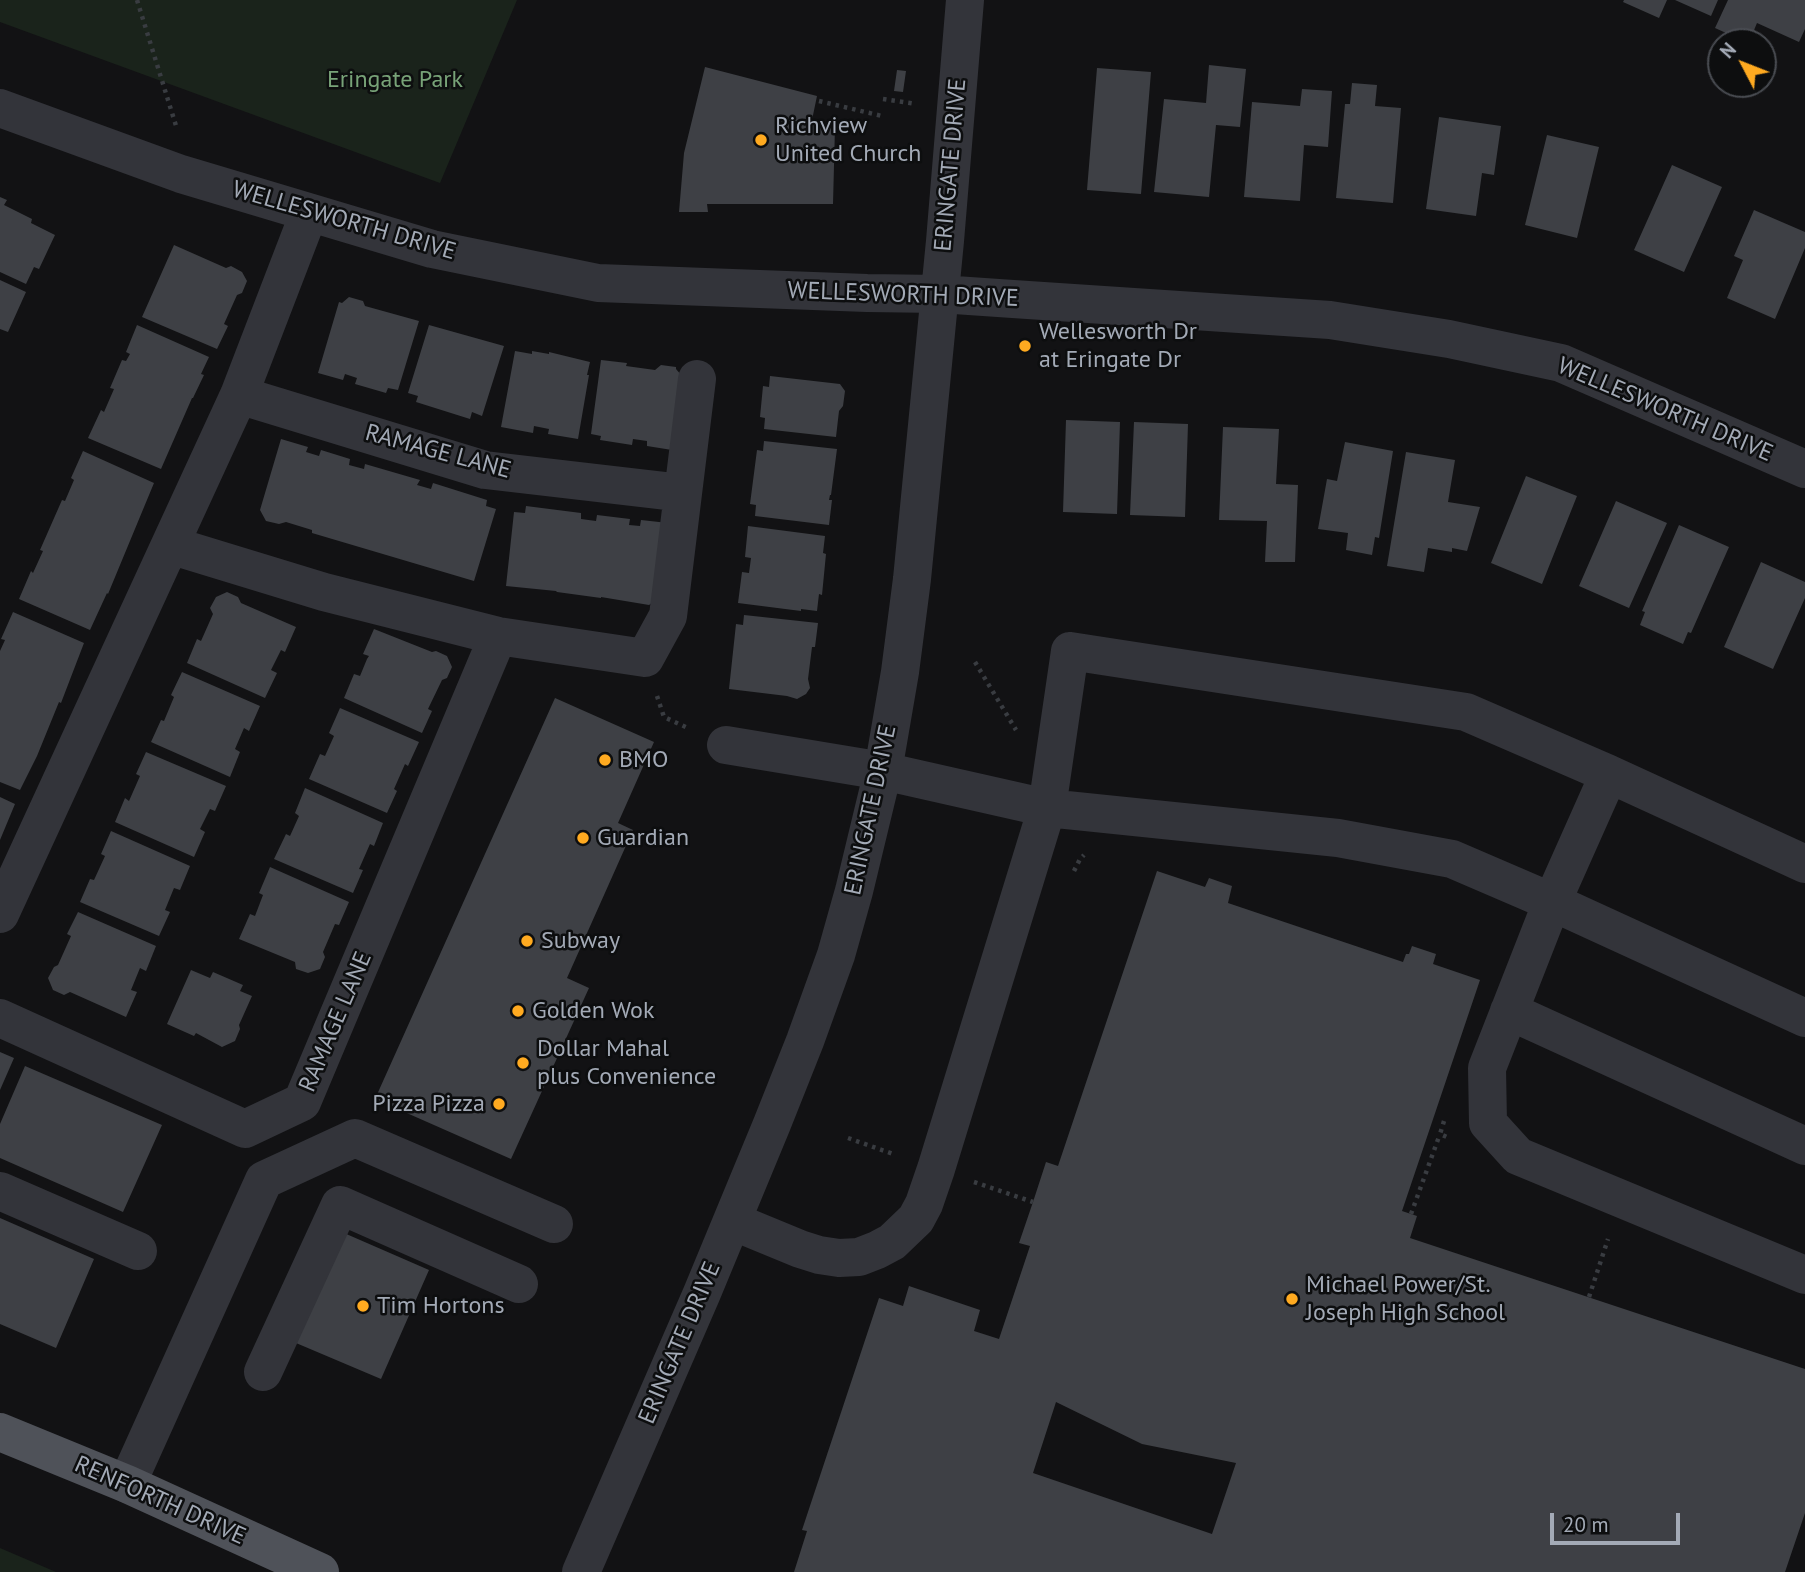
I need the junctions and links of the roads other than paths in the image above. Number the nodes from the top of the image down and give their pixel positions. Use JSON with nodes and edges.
{"nodes":[{"id":1,"x":965,"y":0,"type":"edge"},
{"id":2,"x":0,"y":108,"type":"edge"},
{"id":3,"x":309,"y":213,"type":"junction"},
{"id":4,"x":940,"y":294,"type":"junction"},
{"id":5,"x":697,"y":379,"type":"dead end"},
{"id":6,"x":239,"y":395,"type":"junction"},
{"id":7,"x":1805,"y":469,"type":"edge"},
{"id":8,"x":683,"y":493,"type":"junction"},
{"id":9,"x":170,"y":545,"type":"junction"},
{"id":10,"x":498,"y":636,"type":"junction"},
{"id":11,"x":726,"y":745,"type":"road end"},
{"id":12,"x":883,"y":771,"type":"junction"},
{"id":13,"x":1609,"y":774,"type":"junction"},
{"id":14,"x":1047,"y":808,"type":"junction"},
{"id":15,"x":1805,"y":864,"type":"edge"},
{"id":16,"x":1552,"y":902,"type":"junction"},
{"id":17,"x":0,"y":914,"type":"edge"},
{"id":18,"x":1509,"y":1011,"type":"junction"},
{"id":19,"x":0,"y":1018,"type":"edge"},
{"id":20,"x":1805,"y":1018,"type":"edge"},
{"id":21,"x":1805,"y":1146,"type":"edge"},
{"id":22,"x":0,"y":1191,"type":"edge"},
{"id":23,"x":732,"y":1221,"type":"junction"},
{"id":24,"x":554,"y":1224,"type":"dead end"},
{"id":25,"x":138,"y":1251,"type":"dead end"},
{"id":26,"x":1805,"y":1275,"type":"edge"},
{"id":27,"x":519,"y":1284,"type":"dead end"},
{"id":28,"x":263,"y":1372,"type":"dead end"},
{"id":29,"x":0,"y":1432,"type":"edge"},
{"id":30,"x":127,"y":1484,"type":"junction"},
{"id":31,"x":320,"y":1572,"type":"edge"},
{"id":32,"x":582,"y":1572,"type":"edge"}],
"edges":[{"from":1,"to":4,"type":"street","name":"ERINGATE DRIVE"},
{"from":2,"to":3,"type":"street","name":"WELLESWORTH DRIVE"},
{"from":3,"to":4,"type":"street","name":"WELLESWORTH DRIVE"},
{"from":3,"to":6,"type":"street"},
{"from":4,"to":7,"type":"street","name":"WELLESWORTH DRIVE"},
{"from":4,"to":12,"type":"street","name":"ERINGATE DRIVE"},
{"from":5,"to":8,"type":"street"},
{"from":6,"to":8,"type":"street","name":"RAMAGE LANE"},
{"from":6,"to":9,"type":"street"},
{"from":8,"to":10,"type":"street"},
{"from":9,"to":10,"type":"street"},
{"from":9,"to":17,"type":"street"},
{"from":10,"to":19,"type":"street","name":"RAMAGE LANE"},
{"from":11,"to":12,"type":"street"},
{"from":12,"to":14,"type":"street"},
{"from":12,"to":23,"type":"street","name":"ERINGATE DRIVE"},
{"from":13,"to":14,"type":"street"},
{"from":13,"to":15,"type":"street"},
{"from":13,"to":16,"type":"street"},
{"from":14,"to":16,"type":"street"},
{"from":14,"to":23,"type":"street"},
{"from":16,"to":18,"type":"street"},
{"from":16,"to":20,"type":"street"},
{"from":18,"to":21,"type":"street"},
{"from":18,"to":26,"type":"street"},
{"from":22,"to":25,"type":"street"},
{"from":23,"to":32,"type":"street","name":"ERINGATE DRIVE"},
{"from":24,"to":30,"type":"street"},
{"from":27,"to":28,"type":"street"},
{"from":29,"to":30,"type":"main road","name":"RENFORTH DRIVE"},
{"from":30,"to":31,"type":"main road","name":"RENFORTH DRIVE"}]}
